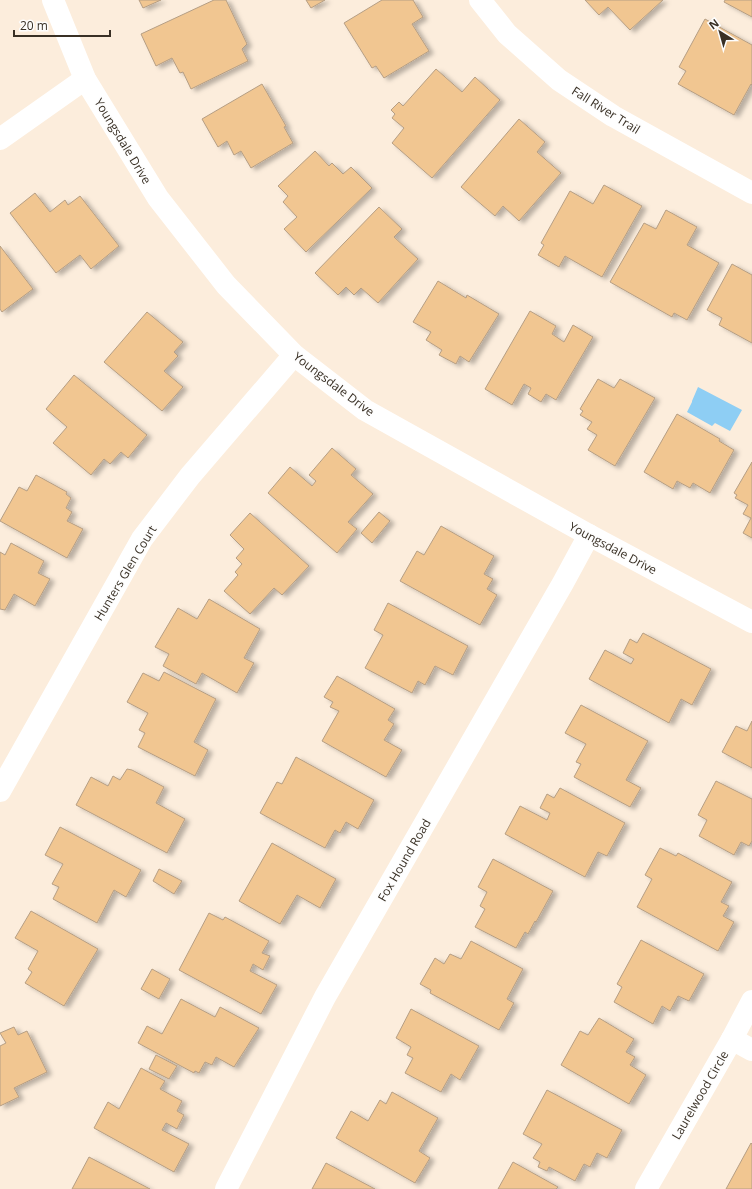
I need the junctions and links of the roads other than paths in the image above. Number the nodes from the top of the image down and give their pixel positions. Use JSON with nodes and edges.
{"nodes":[{"id":1,"x":53,"y":0,"type":"edge"},
{"id":2,"x":480,"y":0,"type":"edge"},
{"id":3,"x":85,"y":79,"type":"junction"},
{"id":4,"x":0,"y":139,"type":"edge"},
{"id":5,"x":752,"y":193,"type":"edge"},
{"id":6,"x":294,"y":355,"type":"junction"},
{"id":7,"x":589,"y":535,"type":"junction"},
{"id":8,"x":752,"y":622,"type":"edge"},
{"id":9,"x":0,"y":791,"type":"edge"},
{"id":10,"x":752,"y":1001,"type":"edge"},
{"id":11,"x":732,"y":1039,"type":"junction"},
{"id":12,"x":752,"y":1050,"type":"edge"},
{"id":13,"x":226,"y":1189,"type":"edge"},
{"id":14,"x":646,"y":1189,"type":"edge"}],
"edges":[{"from":1,"to":3,"type":"street","name":"Youngsdale Drive"},
{"from":2,"to":5,"type":"street","name":"Fall River Trail"},
{"from":3,"to":4,"type":"street"},
{"from":3,"to":6,"type":"street","name":"Youngsdale Drive"},
{"from":6,"to":7,"type":"street","name":"Youngsdale Drive"},
{"from":6,"to":9,"type":"street","name":"Hunters Glen Court"},
{"from":7,"to":8,"type":"street","name":"Youngsdale Drive"},
{"from":7,"to":13,"type":"street","name":"Fox Hound Road"},
{"from":10,"to":11,"type":"street","name":"Laurelwood Circle"},
{"from":11,"to":12,"type":"street"},
{"from":11,"to":14,"type":"street","name":"Laurelwood Circle"}]}
